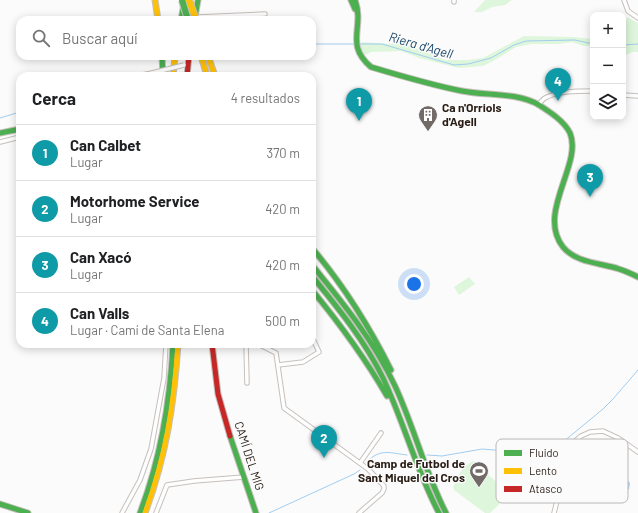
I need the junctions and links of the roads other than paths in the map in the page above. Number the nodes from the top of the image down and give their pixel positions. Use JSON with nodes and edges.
{"nodes":[{"id":1,"x":155,"y":0,"type":"edge"},
{"id":2,"x":183,"y":0,"type":"edge"},
{"id":3,"x":189,"y":0,"type":"edge"},
{"id":4,"x":199,"y":0,"type":"edge"},
{"id":5,"x":354,"y":0,"type":"edge"},
{"id":6,"x":624,"y":0,"type":"edge"},
{"id":7,"x":265,"y":14,"type":"dead end"},
{"id":8,"x":157,"y":16,"type":"edge"},
{"id":9,"x":181,"y":16,"type":"edge"},
{"id":10,"x":187,"y":16,"type":"edge"},
{"id":11,"x":195,"y":16,"type":"edge"},
{"id":12,"x":196,"y":16,"type":"edge"},
{"id":13,"x":237,"y":16,"type":"edge"},
{"id":14,"x":638,"y":18,"type":"edge"},
{"id":15,"x":358,"y":20,"type":"junction"},
{"id":16,"x":162,"y":60,"type":"edge"},
{"id":17,"x":175,"y":60,"type":"edge"},
{"id":18,"x":189,"y":60,"type":"edge"},
{"id":19,"x":191,"y":60,"type":"edge"},
{"id":20,"x":202,"y":60,"type":"edge"},
{"id":21,"x":209,"y":60,"type":"edge"},
{"id":22,"x":186,"y":65,"type":"junction"},
{"id":23,"x":152,"y":72,"type":"edge"},
{"id":24,"x":163,"y":72,"type":"edge"},
{"id":25,"x":173,"y":72,"type":"edge"},
{"id":26,"x":188,"y":72,"type":"edge"},
{"id":27,"x":189,"y":72,"type":"edge"},
{"id":28,"x":207,"y":72,"type":"edge"},
{"id":29,"x":214,"y":72,"type":"edge"},
{"id":30,"x":590,"y":91,"type":"edge"},
{"id":31,"x":626,"y":94,"type":"edge"},
{"id":32,"x":638,"y":96,"type":"edge"},
{"id":33,"x":538,"y":105,"type":"junction"},
{"id":34,"x":16,"y":126,"type":"edge"},
{"id":35,"x":0,"y":129,"type":"edge"},
{"id":36,"x":16,"y":130,"type":"edge"},
{"id":37,"x":0,"y":133,"type":"edge"},
{"id":38,"x":16,"y":138,"type":"edge"},
{"id":39,"x":0,"y":142,"type":"edge"},
{"id":40,"x":316,"y":253,"type":"edge"},
{"id":41,"x":316,"y":270,"type":"edge"},
{"id":42,"x":638,"y":277,"type":"edge"},
{"id":43,"x":316,"y":281,"type":"edge"},
{"id":44,"x":316,"y":295,"type":"edge"},
{"id":45,"x":316,"y":344,"type":"edge"},
{"id":46,"x":166,"y":348,"type":"edge"},
{"id":47,"x":173,"y":348,"type":"edge"},
{"id":48,"x":178,"y":348,"type":"edge"},
{"id":49,"x":213,"y":348,"type":"edge"},
{"id":50,"x":214,"y":348,"type":"edge"},
{"id":51,"x":246,"y":348,"type":"edge"},
{"id":52,"x":267,"y":348,"type":"edge"},
{"id":53,"x":278,"y":365,"type":"junction"},
{"id":54,"x":248,"y":383,"type":"dead end"},
{"id":55,"x":394,"y":384,"type":"junction"},
{"id":56,"x":222,"y":406,"type":"junction"},
{"id":57,"x":395,"y":406,"type":"junction"},
{"id":58,"x":382,"y":433,"type":"dead end"},
{"id":59,"x":577,"y":439,"type":"edge"},
{"id":60,"x":619,"y":439,"type":"edge"},
{"id":61,"x":628,"y":445,"type":"edge"},
{"id":62,"x":638,"y":452,"type":"edge"},
{"id":63,"x":360,"y":463,"type":"junction"},
{"id":64,"x":244,"y":477,"type":"junction"},
{"id":65,"x":556,"y":503,"type":"edge"},
{"id":66,"x":0,"y":504,"type":"edge"},
{"id":67,"x":28,"y":513,"type":"edge"},
{"id":68,"x":122,"y":513,"type":"edge"},
{"id":69,"x":140,"y":513,"type":"edge"},
{"id":70,"x":145,"y":513,"type":"edge"},
{"id":71,"x":156,"y":513,"type":"edge"},
{"id":72,"x":256,"y":513,"type":"edge"},
{"id":73,"x":359,"y":513,"type":"edge"},
{"id":74,"x":438,"y":513,"type":"edge"},
{"id":75,"x":446,"y":513,"type":"edge"},
{"id":76,"x":554,"y":513,"type":"edge"}],
"edges":[{"from":1,"to":8,"type":"main road"},
{"from":2,"to":9,"type":"main road"},
{"from":2,"to":10,"type":"main road","bridge":true},
{"from":3,"to":11,"type":"main road","bridge":true},
{"from":4,"to":12,"type":"main road"},
{"from":5,"to":15,"type":"main road"},
{"from":5,"to":15,"type":"main road"},
{"from":6,"to":14,"type":"street"},
{"from":7,"to":13,"type":"street"},
{"from":15,"to":33,"type":"main road"},
{"from":16,"to":24,"type":"main road"},
{"from":17,"to":25,"type":"main road"},
{"from":18,"to":22,"type":"main road"},
{"from":19,"to":27,"type":"main road"},
{"from":20,"to":28,"type":"main road"},
{"from":21,"to":29,"type":"main road"},
{"from":22,"to":23,"type":"street","bridge":true},
{"from":22,"to":26,"type":"main road"},
{"from":30,"to":33,"type":"street"},
{"from":31,"to":32,"type":"street"},
{"from":33,"to":42,"type":"main road"},
{"from":34,"to":35,"type":"main road"},
{"from":36,"to":37,"type":"main road"},
{"from":38,"to":39,"type":"street"},
{"from":40,"to":55,"type":"main road"},
{"from":41,"to":55,"type":"main road"},
{"from":43,"to":57,"type":"main road"},
{"from":44,"to":57,"type":"main road"},
{"from":45,"to":53,"type":"street"},
{"from":46,"to":68,"type":"street"},
{"from":47,"to":69,"type":"main road"},
{"from":48,"to":70,"type":"main road"},
{"from":49,"to":56,"type":"main road","name":"CAMÍ DEL MIG"},
{"from":50,"to":56,"type":"main road","name":"CAMÍ DEL MIG"},
{"from":51,"to":54,"type":"street"},
{"from":52,"to":53,"type":"street"},
{"from":53,"to":63,"type":"street"},
{"from":55,"to":75,"type":"main road"},
{"from":56,"to":64,"type":"main road","name":"CAMÍ DEL MIG"},
{"from":57,"to":74,"type":"main road"},
{"from":58,"to":63,"type":"street"},
{"from":59,"to":60,"type":"street"},
{"from":61,"to":62,"type":"street"},
{"from":63,"to":73,"type":"street"},
{"from":64,"to":71,"type":"street"},
{"from":64,"to":72,"type":"main road","name":"CAMÍ DEL MIG"},
{"from":65,"to":76,"type":"street"},
{"from":66,"to":67,"type":"main road"}]}
